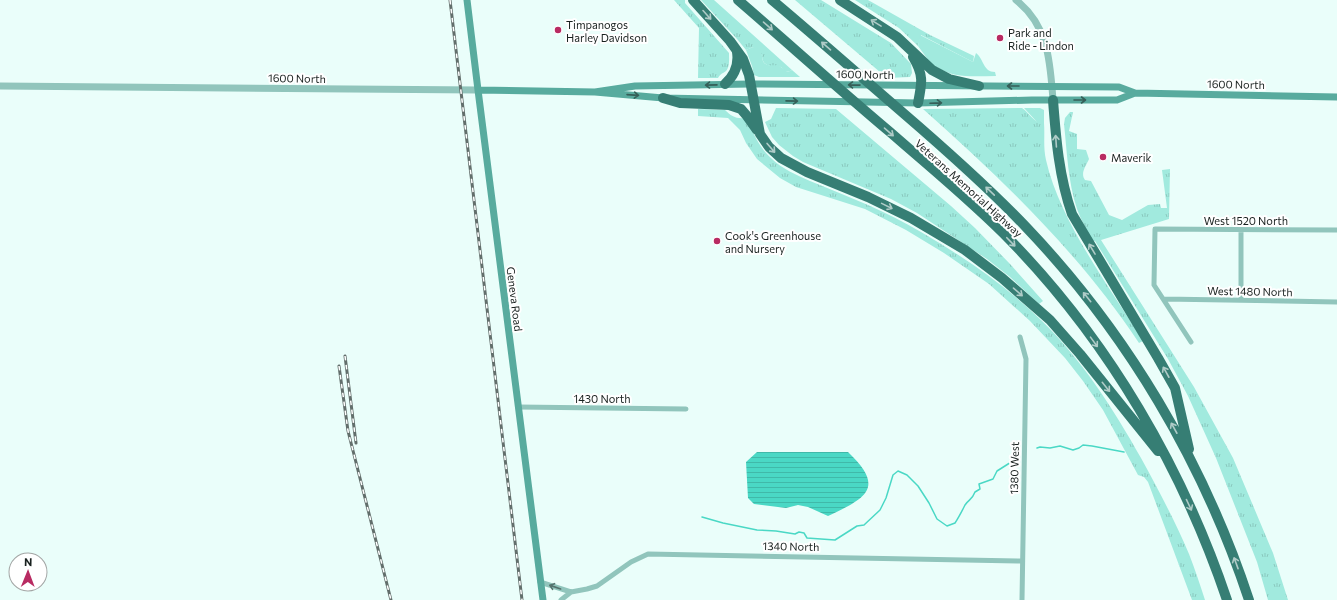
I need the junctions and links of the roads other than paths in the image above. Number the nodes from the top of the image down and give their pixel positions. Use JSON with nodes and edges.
{"nodes":[{"id":1,"x":468,"y":0,"type":"edge"},
{"id":2,"x":693,"y":0,"type":"edge"},
{"id":3,"x":738,"y":0,"type":"edge"},
{"id":4,"x":772,"y":0,"type":"edge"},
{"id":5,"x":840,"y":0,"type":"edge"},
{"id":6,"x":1016,"y":0,"type":"edge"},
{"id":7,"x":907,"y":46,"type":"junction"},
{"id":8,"x":737,"y":50,"type":"junction"},
{"id":9,"x":725,"y":84,"type":"junction"},
{"id":10,"x":750,"y":84,"type":"junction"},
{"id":11,"x":0,"y":86,"type":"edge"},
{"id":12,"x":921,"y":86,"type":"junction"},
{"id":13,"x":979,"y":86,"type":"junction"},
{"id":14,"x":1052,"y":86,"type":"junction"},
{"id":15,"x":478,"y":90,"type":"junction"},
{"id":16,"x":595,"y":92,"type":"junction"},
{"id":17,"x":1135,"y":93,"type":"junction"},
{"id":18,"x":1337,"y":97,"type":"edge"},
{"id":19,"x":663,"y":98,"type":"junction"},
{"id":20,"x":753,"y":100,"type":"junction"},
{"id":21,"x":1053,"y":100,"type":"junction"},
{"id":22,"x":918,"y":103,"type":"junction"},
{"id":23,"x":760,"y":134,"type":"junction"},
{"id":24,"x":1241,"y":230,"type":"junction"},
{"id":25,"x":1337,"y":230,"type":"edge"},
{"id":26,"x":1164,"y":299,"type":"junction"},
{"id":27,"x":1241,"y":300,"type":"junction"},
{"id":28,"x":1337,"y":302,"type":"edge"},
{"id":29,"x":1020,"y":337,"type":"dead end"},
{"id":30,"x":1192,"y":342,"type":"dead end"},
{"id":31,"x":518,"y":407,"type":"junction"},
{"id":32,"x":686,"y":408,"type":"dead end"},
{"id":33,"x":1192,"y":463,"type":"junction"},
{"id":34,"x":1172,"y":470,"type":"junction"},
{"id":35,"x":1022,"y":561,"type":"junction"},
{"id":36,"x":540,"y":582,"type":"junction"},
{"id":37,"x":571,"y":592,"type":"junction"},
{"id":38,"x":542,"y":600,"type":"edge"},
{"id":39,"x":561,"y":600,"type":"edge"},
{"id":40,"x":1022,"y":600,"type":"edge"},
{"id":41,"x":1227,"y":600,"type":"edge"},
{"id":42,"x":1249,"y":600,"type":"edge"}],
"edges":[{"from":1,"to":15,"type":"main road","name":"Geneva Road"},
{"from":2,"to":8,"type":"highway","one_way":true},
{"from":3,"to":34,"type":"highway","name":"Veterans Memorial Highway","one_way":true},
{"from":33,"to":4,"type":"highway","name":"Veterans Memorial Highway","one_way":true},
{"from":7,"to":5,"type":"highway","one_way":true},
{"from":6,"to":14,"type":"street"},
{"from":7,"to":12,"type":"highway"},
{"from":7,"to":13,"type":"highway"},
{"from":8,"to":9,"type":"highway"},
{"from":8,"to":10,"type":"highway"},
{"from":9,"to":10,"type":"main road","name":"1600 North"},
{"from":9,"to":16,"type":"main road","name":"1600 North","one_way":true},
{"from":12,"to":10,"type":"main road","name":"1600 North","one_way":true},
{"from":10,"to":20,"type":"highway"},
{"from":11,"to":15,"type":"street","name":"1600 North"},
{"from":12,"to":13,"type":"main road","name":"1600 North"},
{"from":12,"to":22,"type":"highway"},
{"from":14,"to":13,"type":"main road","name":"1600 North","one_way":true},
{"from":14,"to":17,"type":"main road","name":"1600 North"},
{"from":14,"to":21,"type":"street"},
{"from":15,"to":16,"type":"main road","name":"1600 North"},
{"from":15,"to":31,"type":"main road","name":"Geneva Road"},
{"from":16,"to":19,"type":"main road","name":"1600 North","one_way":true},
{"from":17,"to":18,"type":"main road","name":"1600 North"},
{"from":21,"to":17,"type":"main road","name":"1600 North","one_way":true},
{"from":19,"to":20,"type":"main road","name":"1600 North"},
{"from":19,"to":23,"type":"highway"},
{"from":20,"to":22,"type":"main road","name":"1600 North","one_way":true},
{"from":20,"to":23,"type":"highway"},
{"from":22,"to":21,"type":"main road","name":"1600 North","one_way":true},
{"from":33,"to":21,"type":"highway","one_way":true},
{"from":23,"to":34,"type":"highway","one_way":true},
{"from":24,"to":25,"type":"street","name":"West 1520 North"},
{"from":24,"to":26,"type":"street","name":"West 1520 North"},
{"from":24,"to":27,"type":"street"},
{"from":26,"to":27,"type":"street","name":"West 1480 North"},
{"from":26,"to":30,"type":"street"},
{"from":27,"to":28,"type":"street","name":"West 1480 North"},
{"from":29,"to":35,"type":"street","name":"1380 West"},
{"from":31,"to":32,"type":"street","name":"1430 North"},
{"from":31,"to":36,"type":"main road","name":"Geneva Road"},
{"from":42,"to":33,"type":"highway","name":"Veterans Memorial Highway","one_way":true},
{"from":34,"to":41,"type":"highway","name":"Veterans Memorial Highway","one_way":true},
{"from":35,"to":37,"type":"street","name":"1340 North"},
{"from":35,"to":40,"type":"street","name":"1380 West"},
{"from":37,"to":36,"type":"street","one_way":true},
{"from":36,"to":38,"type":"main road","name":"Geneva Road"},
{"from":37,"to":39,"type":"street"}]}
